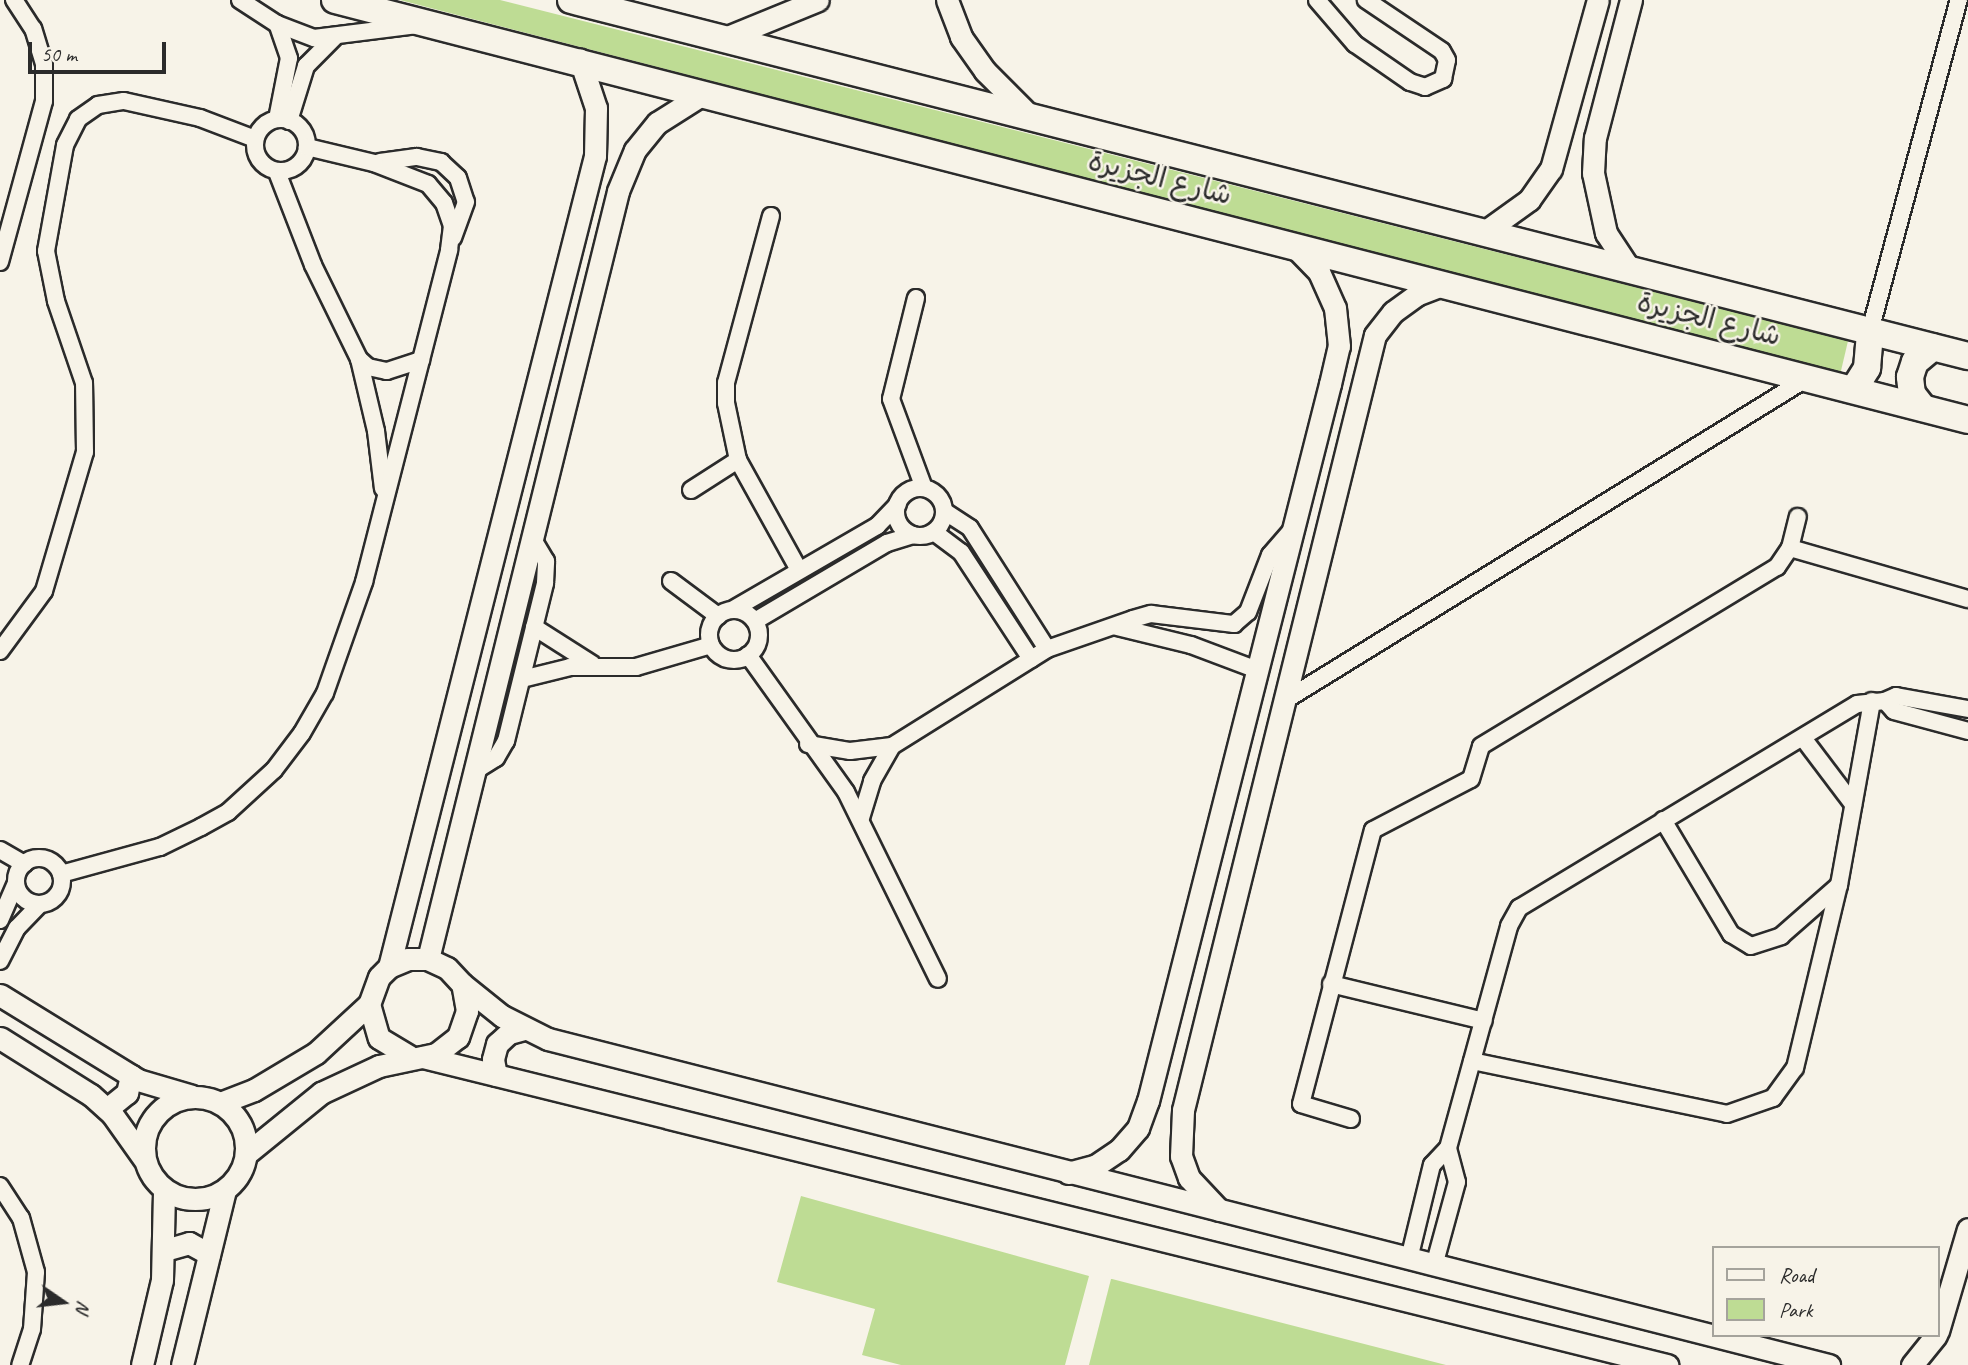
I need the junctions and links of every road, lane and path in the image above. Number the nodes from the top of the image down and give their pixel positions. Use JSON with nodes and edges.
{"nodes":[{"id":1,"x":14,"y":0,"type":"edge"},
{"id":2,"x":240,"y":0,"type":"edge"},
{"id":3,"x":335,"y":0,"type":"edge"},
{"id":4,"x":571,"y":0,"type":"edge"},
{"id":5,"x":818,"y":0,"type":"edge"},
{"id":6,"x":947,"y":0,"type":"edge"},
{"id":7,"x":1317,"y":0,"type":"edge"},
{"id":8,"x":1366,"y":0,"type":"edge"},
{"id":9,"x":1598,"y":0,"type":"edge"},
{"id":10,"x":1631,"y":0,"type":"edge"},
{"id":11,"x":1959,"y":0,"type":"edge"},
{"id":12,"x":430,"y":23,"type":"junction"},
{"id":13,"x":277,"y":24,"type":"junction"},
{"id":14,"x":334,"y":38,"type":"junction"},
{"id":15,"x":724,"y":38,"type":"junction"},
{"id":16,"x":580,"y":60,"type":"junction"},
{"id":17,"x":703,"y":94,"type":"junction"},
{"id":18,"x":1032,"y":118,"type":"junction"},
{"id":19,"x":283,"y":120,"type":"junction"},
{"id":20,"x":1565,"y":130,"type":"junction"},
{"id":21,"x":1595,"y":138,"type":"junction"},
{"id":22,"x":255,"y":139,"type":"junction"},
{"id":23,"x":307,"y":147,"type":"junction"},
{"id":24,"x":374,"y":163,"type":"junction"},
{"id":25,"x":277,"y":172,"type":"junction"},
{"id":26,"x":588,"y":183,"type":"junction"},
{"id":27,"x":618,"y":191,"type":"junction"},
{"id":28,"x":771,"y":216,"type":"dead end"},
{"id":29,"x":1483,"y":233,"type":"junction"},
{"id":30,"x":1293,"y":244,"type":"junction"},
{"id":31,"x":449,"y":250,"type":"junction"},
{"id":32,"x":0,"y":261,"type":"edge"},
{"id":33,"x":1629,"y":268,"type":"junction"},
{"id":34,"x":1444,"y":284,"type":"junction"},
{"id":35,"x":916,"y":298,"type":"dead end"},
{"id":36,"x":1870,"y":331,"type":"junction"},
{"id":37,"x":1933,"y":347,"type":"junction"},
{"id":38,"x":1968,"y":356,"type":"edge"},
{"id":39,"x":359,"y":359,"type":"junction"},
{"id":40,"x":421,"y":360,"type":"junction"},
{"id":41,"x":1809,"y":377,"type":"junction"},
{"id":42,"x":1330,"y":384,"type":"junction"},
{"id":43,"x":1854,"y":390,"type":"junction"},
{"id":44,"x":1360,"y":392,"type":"junction"},
{"id":45,"x":1923,"y":408,"type":"junction"},
{"id":46,"x":1968,"y":420,"type":"edge"},
{"id":47,"x":738,"y":460,"type":"junction"},
{"id":48,"x":924,"y":488,"type":"junction"},
{"id":49,"x":691,"y":490,"type":"dead end"},
{"id":50,"x":898,"y":504,"type":"junction"},
{"id":51,"x":383,"y":505,"type":"junction"},
{"id":52,"x":944,"y":511,"type":"junction"},
{"id":53,"x":1798,"y":517,"type":"dead end"},
{"id":54,"x":1293,"y":529,"type":"junction"},
{"id":55,"x":934,"y":532,"type":"junction"},
{"id":56,"x":913,"y":536,"type":"junction"},
{"id":57,"x":532,"y":537,"type":"junction"},
{"id":58,"x":1790,"y":548,"type":"junction"},
{"id":59,"x":799,"y":570,"type":"junction"},
{"id":60,"x":671,"y":581,"type":"dead end"},
{"id":61,"x":1968,"y":599,"type":"edge"},
{"id":62,"x":725,"y":613,"type":"junction"},
{"id":63,"x":755,"y":621,"type":"junction"},
{"id":64,"x":534,"y":627,"type":"junction"},
{"id":65,"x":1117,"y":627,"type":"junction"},
{"id":66,"x":711,"y":645,"type":"junction"},
{"id":67,"x":1047,"y":649,"type":"junction"},
{"id":68,"x":0,"y":651,"type":"edge"},
{"id":69,"x":748,"y":655,"type":"junction"},
{"id":70,"x":1031,"y":659,"type":"junction"},
{"id":71,"x":595,"y":665,"type":"junction"},
{"id":72,"x":1255,"y":669,"type":"junction"},
{"id":73,"x":522,"y":679,"type":"junction"},
{"id":74,"x":1284,"y":701,"type":"junction"},
{"id":75,"x":1879,"y":701,"type":"junction"},
{"id":76,"x":1968,"y":709,"type":"edge"},
{"id":77,"x":1968,"y":731,"type":"edge"},
{"id":78,"x":1802,"y":738,"type":"junction"},
{"id":79,"x":808,"y":744,"type":"junction"},
{"id":80,"x":892,"y":746,"type":"junction"},
{"id":81,"x":475,"y":771,"type":"junction"},
{"id":82,"x":1853,"y":804,"type":"junction"},
{"id":83,"x":860,"y":818,"type":"junction"},
{"id":84,"x":1663,"y":820,"type":"junction"},
{"id":85,"x":0,"y":850,"type":"edge"},
{"id":86,"x":24,"y":864,"type":"junction"},
{"id":87,"x":61,"y":874,"type":"junction"},
{"id":88,"x":16,"y":883,"type":"junction"},
{"id":89,"x":1839,"y":885,"type":"junction"},
{"id":90,"x":40,"y":904,"type":"junction"},
{"id":91,"x":403,"y":915,"type":"junction"},
{"id":92,"x":0,"y":920,"type":"edge"},
{"id":93,"x":437,"y":924,"type":"junction"},
{"id":94,"x":428,"y":959,"type":"junction"},
{"id":95,"x":0,"y":961,"type":"edge"},
{"id":96,"x":389,"y":967,"type":"junction"},
{"id":97,"x":938,"y":979,"type":"dead end"},
{"id":98,"x":462,"y":984,"type":"junction"},
{"id":99,"x":1331,"y":984,"type":"junction"},
{"id":100,"x":0,"y":995,"type":"edge"},
{"id":101,"x":369,"y":1004,"type":"junction"},
{"id":102,"x":1484,"y":1021,"type":"junction"},
{"id":103,"x":524,"y":1029,"type":"junction"},
{"id":104,"x":0,"y":1038,"type":"edge"},
{"id":105,"x":416,"y":1057,"type":"junction"},
{"id":106,"x":1472,"y":1061,"type":"junction"},
{"id":107,"x":131,"y":1075,"type":"junction"},
{"id":108,"x":496,"y":1075,"type":"junction"},
{"id":109,"x":195,"y":1096,"type":"junction"},
{"id":110,"x":1148,"y":1101,"type":"junction"},
{"id":111,"x":220,"y":1103,"type":"junction"},
{"id":112,"x":107,"y":1109,"type":"junction"},
{"id":113,"x":1183,"y":1110,"type":"junction"},
{"id":114,"x":1351,"y":1119,"type":"dead end"},
{"id":115,"x":1448,"y":1148,"type":"junction"},
{"id":116,"x":246,"y":1154,"type":"junction"},
{"id":117,"x":145,"y":1161,"type":"junction"},
{"id":118,"x":1067,"y":1173,"type":"junction"},
{"id":119,"x":0,"y":1186,"type":"edge"},
{"id":120,"x":164,"y":1189,"type":"junction"},
{"id":121,"x":225,"y":1190,"type":"junction"},
{"id":122,"x":1220,"y":1212,"type":"junction"},
{"id":123,"x":1968,"y":1229,"type":"edge"},
{"id":124,"x":165,"y":1250,"type":"junction"},
{"id":125,"x":209,"y":1254,"type":"junction"},
{"id":126,"x":1409,"y":1259,"type":"junction"},
{"id":127,"x":1434,"y":1266,"type":"junction"},
{"id":128,"x":1960,"y":1293,"type":"edge"},
{"id":129,"x":1642,"y":1318,"type":"junction"},
{"id":130,"x":1940,"y":1328,"type":"edge"},
{"id":131,"x":1713,"y":1336,"type":"edge"},
{"id":132,"x":1718,"y":1337,"type":"edge"},
{"id":133,"x":1934,"y":1337,"type":"edge"},
{"id":134,"x":1632,"y":1356,"type":"junction"},
{"id":135,"x":20,"y":1365,"type":"edge"},
{"id":136,"x":142,"y":1365,"type":"edge"},
{"id":137,"x":182,"y":1365,"type":"edge"},
{"id":138,"x":1667,"y":1365,"type":"edge"},
{"id":139,"x":1829,"y":1365,"type":"edge"},
{"id":140,"x":1912,"y":1365,"type":"edge"}],
"edges":[{"from":1,"to":32,"type":"street"},
{"from":2,"to":13,"type":"street"},
{"from":3,"to":12,"type":"main road","name":"شارع الجزيرة"},
{"from":4,"to":15,"type":"main road","name":"شارع الجزيرة"},
{"from":5,"to":15,"type":"street"},
{"from":6,"to":18,"type":"street"},
{"from":7,"to":8,"type":"street"},
{"from":9,"to":20,"type":"street"},
{"from":10,"to":21,"type":"street"},
{"from":11,"to":36,"type":"street"},
{"from":12,"to":14,"type":"street"},
{"from":12,"to":16,"type":"main road","name":"شارع الجزيرة"},
{"from":13,"to":14,"type":"street"},
{"from":13,"to":19,"type":"street"},
{"from":14,"to":19,"type":"street"},
{"from":15,"to":18,"type":"main road","name":"شارع الجزيرة"},
{"from":16,"to":17,"type":"main road","name":"شارع الجزيرة"},
{"from":16,"to":26,"type":"street"},
{"from":17,"to":27,"type":"street"},
{"from":17,"to":30,"type":"main road","name":"شارع الجزيرة"},
{"from":18,"to":29,"type":"main road","name":"شارع الجزيرة"},
{"from":19,"to":22,"type":"street"},
{"from":19,"to":23,"type":"street"},
{"from":20,"to":21,"type":"street"},
{"from":20,"to":29,"type":"street"},
{"from":21,"to":33,"type":"street"},
{"from":22,"to":25,"type":"street"},
{"from":22,"to":68,"type":"street"},
{"from":23,"to":24,"type":"street"},
{"from":23,"to":25,"type":"street"},
{"from":24,"to":31,"type":"street"},
{"from":24,"to":31,"type":"street"},
{"from":25,"to":39,"type":"street"},
{"from":26,"to":27,"type":"street"},
{"from":26,"to":91,"type":"street"},
{"from":27,"to":57,"type":"street"},
{"from":28,"to":47,"type":"street"},
{"from":29,"to":33,"type":"main road","name":"شارع الجزيرة"},
{"from":30,"to":34,"type":"main road","name":"شارع الجزيرة"},
{"from":30,"to":42,"type":"street"},
{"from":31,"to":40,"type":"street"},
{"from":33,"to":36,"type":"main road","name":"شارع الجزيرة"},
{"from":34,"to":41,"type":"main road","name":"شارع الجزيرة"},
{"from":34,"to":44,"type":"street"},
{"from":35,"to":48,"type":"street"},
{"from":36,"to":37,"type":"main road","name":"شارع الجزيرة"},
{"from":36,"to":43,"type":"main road"},
{"from":37,"to":38,"type":"main road","name":"شارع الجزيرة"},
{"from":37,"to":45,"type":"main road"},
{"from":39,"to":40,"type":"street"},
{"from":39,"to":51,"type":"street"},
{"from":40,"to":51,"type":"street"},
{"from":41,"to":43,"type":"main road","name":"شارع الجزيرة"},
{"from":41,"to":74,"type":"street"},
{"from":42,"to":44,"type":"street"},
{"from":42,"to":54,"type":"street"},
{"from":43,"to":45,"type":"main road","name":"شارع الجزيرة"},
{"from":44,"to":74,"type":"street"},
{"from":45,"to":46,"type":"main road","name":"شارع الجزيرة"},
{"from":47,"to":49,"type":"street"},
{"from":47,"to":59,"type":"street"},
{"from":48,"to":50,"type":"street"},
{"from":48,"to":52,"type":"street"},
{"from":50,"to":56,"type":"street"},
{"from":50,"to":59,"type":"street"},
{"from":51,"to":87,"type":"street"},
{"from":52,"to":55,"type":"street"},
{"from":52,"to":67,"type":"street"},
{"from":53,"to":58,"type":"street"},
{"from":54,"to":65,"type":"street"},
{"from":54,"to":72,"type":"street"},
{"from":55,"to":56,"type":"street"},
{"from":55,"to":70,"type":"street"},
{"from":56,"to":63,"type":"street"},
{"from":57,"to":64,"type":"street"},
{"from":57,"to":81,"type":"street"},
{"from":58,"to":61,"type":"street"},
{"from":58,"to":99,"type":"street"},
{"from":59,"to":62,"type":"street"},
{"from":60,"to":62,"type":"street"},
{"from":62,"to":63,"type":"street"},
{"from":62,"to":66,"type":"street"},
{"from":63,"to":69,"type":"street"},
{"from":64,"to":71,"type":"street"},
{"from":64,"to":73,"type":"street"},
{"from":65,"to":67,"type":"street"},
{"from":65,"to":72,"type":"street"},
{"from":66,"to":69,"type":"street"},
{"from":66,"to":71,"type":"street"},
{"from":67,"to":70,"type":"street"},
{"from":69,"to":79,"type":"street"},
{"from":70,"to":80,"type":"street"},
{"from":71,"to":73,"type":"street"},
{"from":72,"to":110,"type":"street"},
{"from":73,"to":81,"type":"street"},
{"from":74,"to":113,"type":"street"},
{"from":75,"to":76,"type":"street"},
{"from":75,"to":77,"type":"street"},
{"from":75,"to":78,"type":"street"},
{"from":75,"to":82,"type":"street"},
{"from":78,"to":82,"type":"street"},
{"from":78,"to":84,"type":"street"},
{"from":79,"to":80,"type":"street"},
{"from":79,"to":83,"type":"street"},
{"from":80,"to":83,"type":"street"},
{"from":81,"to":93,"type":"street"},
{"from":82,"to":89,"type":"street"},
{"from":83,"to":97,"type":"street"},
{"from":84,"to":89,"type":"street"},
{"from":84,"to":102,"type":"street"},
{"from":85,"to":86,"type":"street"},
{"from":86,"to":87,"type":"street"},
{"from":86,"to":88,"type":"street"},
{"from":87,"to":90,"type":"street"},
{"from":88,"to":90,"type":"street"},
{"from":88,"to":92,"type":"street"},
{"from":89,"to":106,"type":"street"},
{"from":90,"to":95,"type":"street"},
{"from":91,"to":93,"type":"street"},
{"from":91,"to":96,"type":"street"},
{"from":93,"to":94,"type":"street"},
{"from":94,"to":96,"type":"street"},
{"from":94,"to":98,"type":"street"},
{"from":96,"to":101,"type":"street"},
{"from":98,"to":103,"type":"street"},
{"from":98,"to":105,"type":"street"},
{"from":99,"to":102,"type":"street"},
{"from":99,"to":114,"type":"street"},
{"from":100,"to":107,"type":"street"},
{"from":101,"to":105,"type":"street"},
{"from":101,"to":111,"type":"street"},
{"from":102,"to":106,"type":"street"},
{"from":103,"to":108,"type":"street"},
{"from":103,"to":118,"type":"street"},
{"from":104,"to":112,"type":"street"},
{"from":105,"to":108,"type":"street"},
{"from":105,"to":116,"type":"street"},
{"from":106,"to":115,"type":"street"},
{"from":107,"to":109,"type":"street"},
{"from":107,"to":112,"type":"street"},
{"from":108,"to":134,"type":"street"},
{"from":109,"to":111,"type":"street"},
{"from":109,"to":117,"type":"street"},
{"from":110,"to":113,"type":"street"},
{"from":110,"to":118,"type":"street"},
{"from":111,"to":116,"type":"street"},
{"from":112,"to":117,"type":"street"},
{"from":113,"to":122,"type":"street"},
{"from":115,"to":126,"type":"street"},
{"from":115,"to":127,"type":"street"},
{"from":116,"to":121,"type":"street"},
{"from":117,"to":120,"type":"street"},
{"from":118,"to":122,"type":"street"},
{"from":119,"to":135,"type":"street"},
{"from":120,"to":121,"type":"street"},
{"from":120,"to":124,"type":"street"},
{"from":121,"to":125,"type":"street"},
{"from":122,"to":126,"type":"street"},
{"from":123,"to":128,"type":"street"},
{"from":124,"to":125,"type":"street"},
{"from":124,"to":136,"type":"street"},
{"from":125,"to":137,"type":"street"},
{"from":126,"to":127,"type":"street"},
{"from":127,"to":129,"type":"street"},
{"from":128,"to":130,"type":"street"},
{"from":129,"to":131,"type":"street"},
{"from":129,"to":134,"type":"street"},
{"from":132,"to":139,"type":"street"},
{"from":133,"to":140,"type":"street"},
{"from":134,"to":138,"type":"street"}]}
